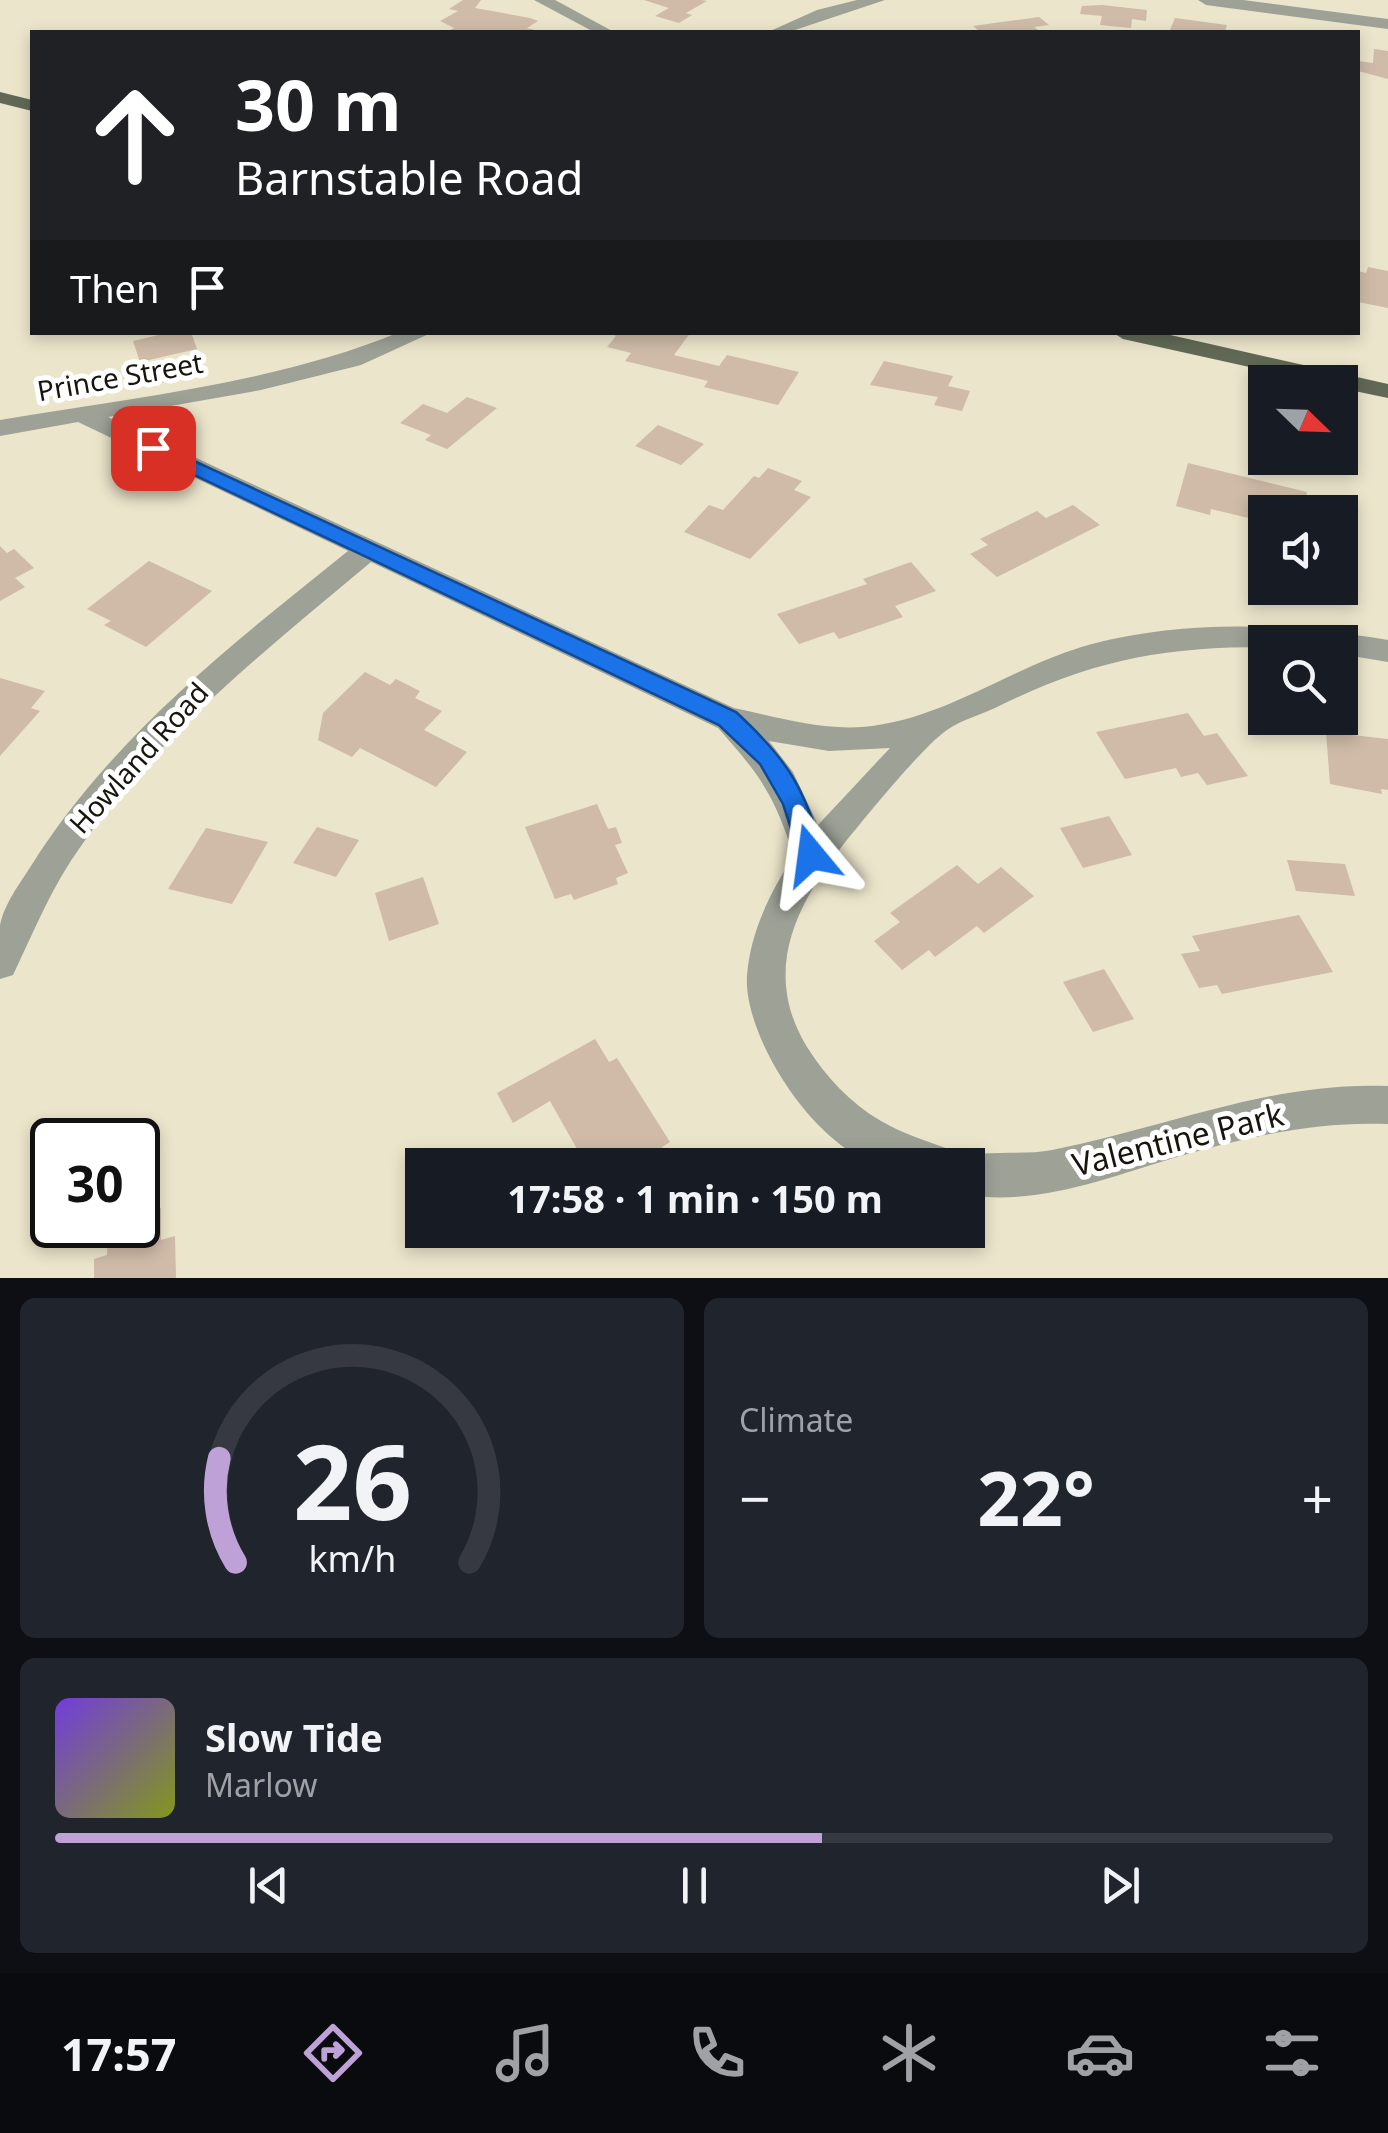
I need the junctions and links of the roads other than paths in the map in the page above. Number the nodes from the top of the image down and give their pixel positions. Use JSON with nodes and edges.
{"nodes":[{"id":1,"x":542,"y":0,"type":"edge"},
{"id":2,"x":877,"y":0,"type":"edge"},
{"id":3,"x":1206,"y":0,"type":"edge"},
{"id":4,"x":848,"y":2,"type":"edge"},
{"id":5,"x":1388,"y":24,"type":"edge"},
{"id":6,"x":602,"y":30,"type":"edge"},
{"id":7,"x":781,"y":30,"type":"edge"},
{"id":8,"x":0,"y":97,"type":"edge"},
{"id":9,"x":30,"y":105,"type":"edge"},
{"id":10,"x":415,"y":335,"type":"edge"},
{"id":11,"x":1137,"y":335,"type":"edge"},
{"id":12,"x":1388,"y":390,"type":"edge"},
{"id":13,"x":81,"y":414,"type":"junction"},
{"id":14,"x":0,"y":428,"type":"edge"},
{"id":15,"x":368,"y":550,"type":"junction"},
{"id":16,"x":1248,"y":638,"type":"edge"},
{"id":17,"x":1358,"y":646,"type":"edge"},
{"id":18,"x":1388,"y":651,"type":"edge"},
{"id":19,"x":728,"y":718,"type":"junction"},
{"id":20,"x":932,"y":726,"type":"junction"},
{"id":21,"x":811,"y":855,"type":"junction"},
{"id":22,"x":0,"y":963,"type":"edge"},
{"id":23,"x":1388,"y":1105,"type":"edge"},
{"id":24,"x":884,"y":1148,"type":"edge"},
{"id":25,"x":985,"y":1174,"type":"edge"}],
"edges":[{"from":1,"to":6,"type":"street"},
{"from":2,"to":4,"type":"street"},
{"from":3,"to":5,"type":"street"},
{"from":4,"to":7,"type":"street"},
{"from":8,"to":9,"type":"main road"},
{"from":10,"to":13,"type":"street","name":"Prince Street"},
{"from":11,"to":12,"type":"main road"},
{"from":13,"to":14,"type":"street","name":"Prince Street"},
{"from":13,"to":15,"type":"street"},
{"from":15,"to":19,"type":"street"},
{"from":15,"to":22,"type":"street","name":"Howland Road"},
{"from":16,"to":20,"type":"street"},
{"from":17,"to":18,"type":"street"},
{"from":19,"to":20,"type":"street"},
{"from":19,"to":21,"type":"street"},
{"from":20,"to":21,"type":"street"},
{"from":21,"to":24,"type":"street"},
{"from":23,"to":25,"type":"street","name":"Valentine Park"}]}
